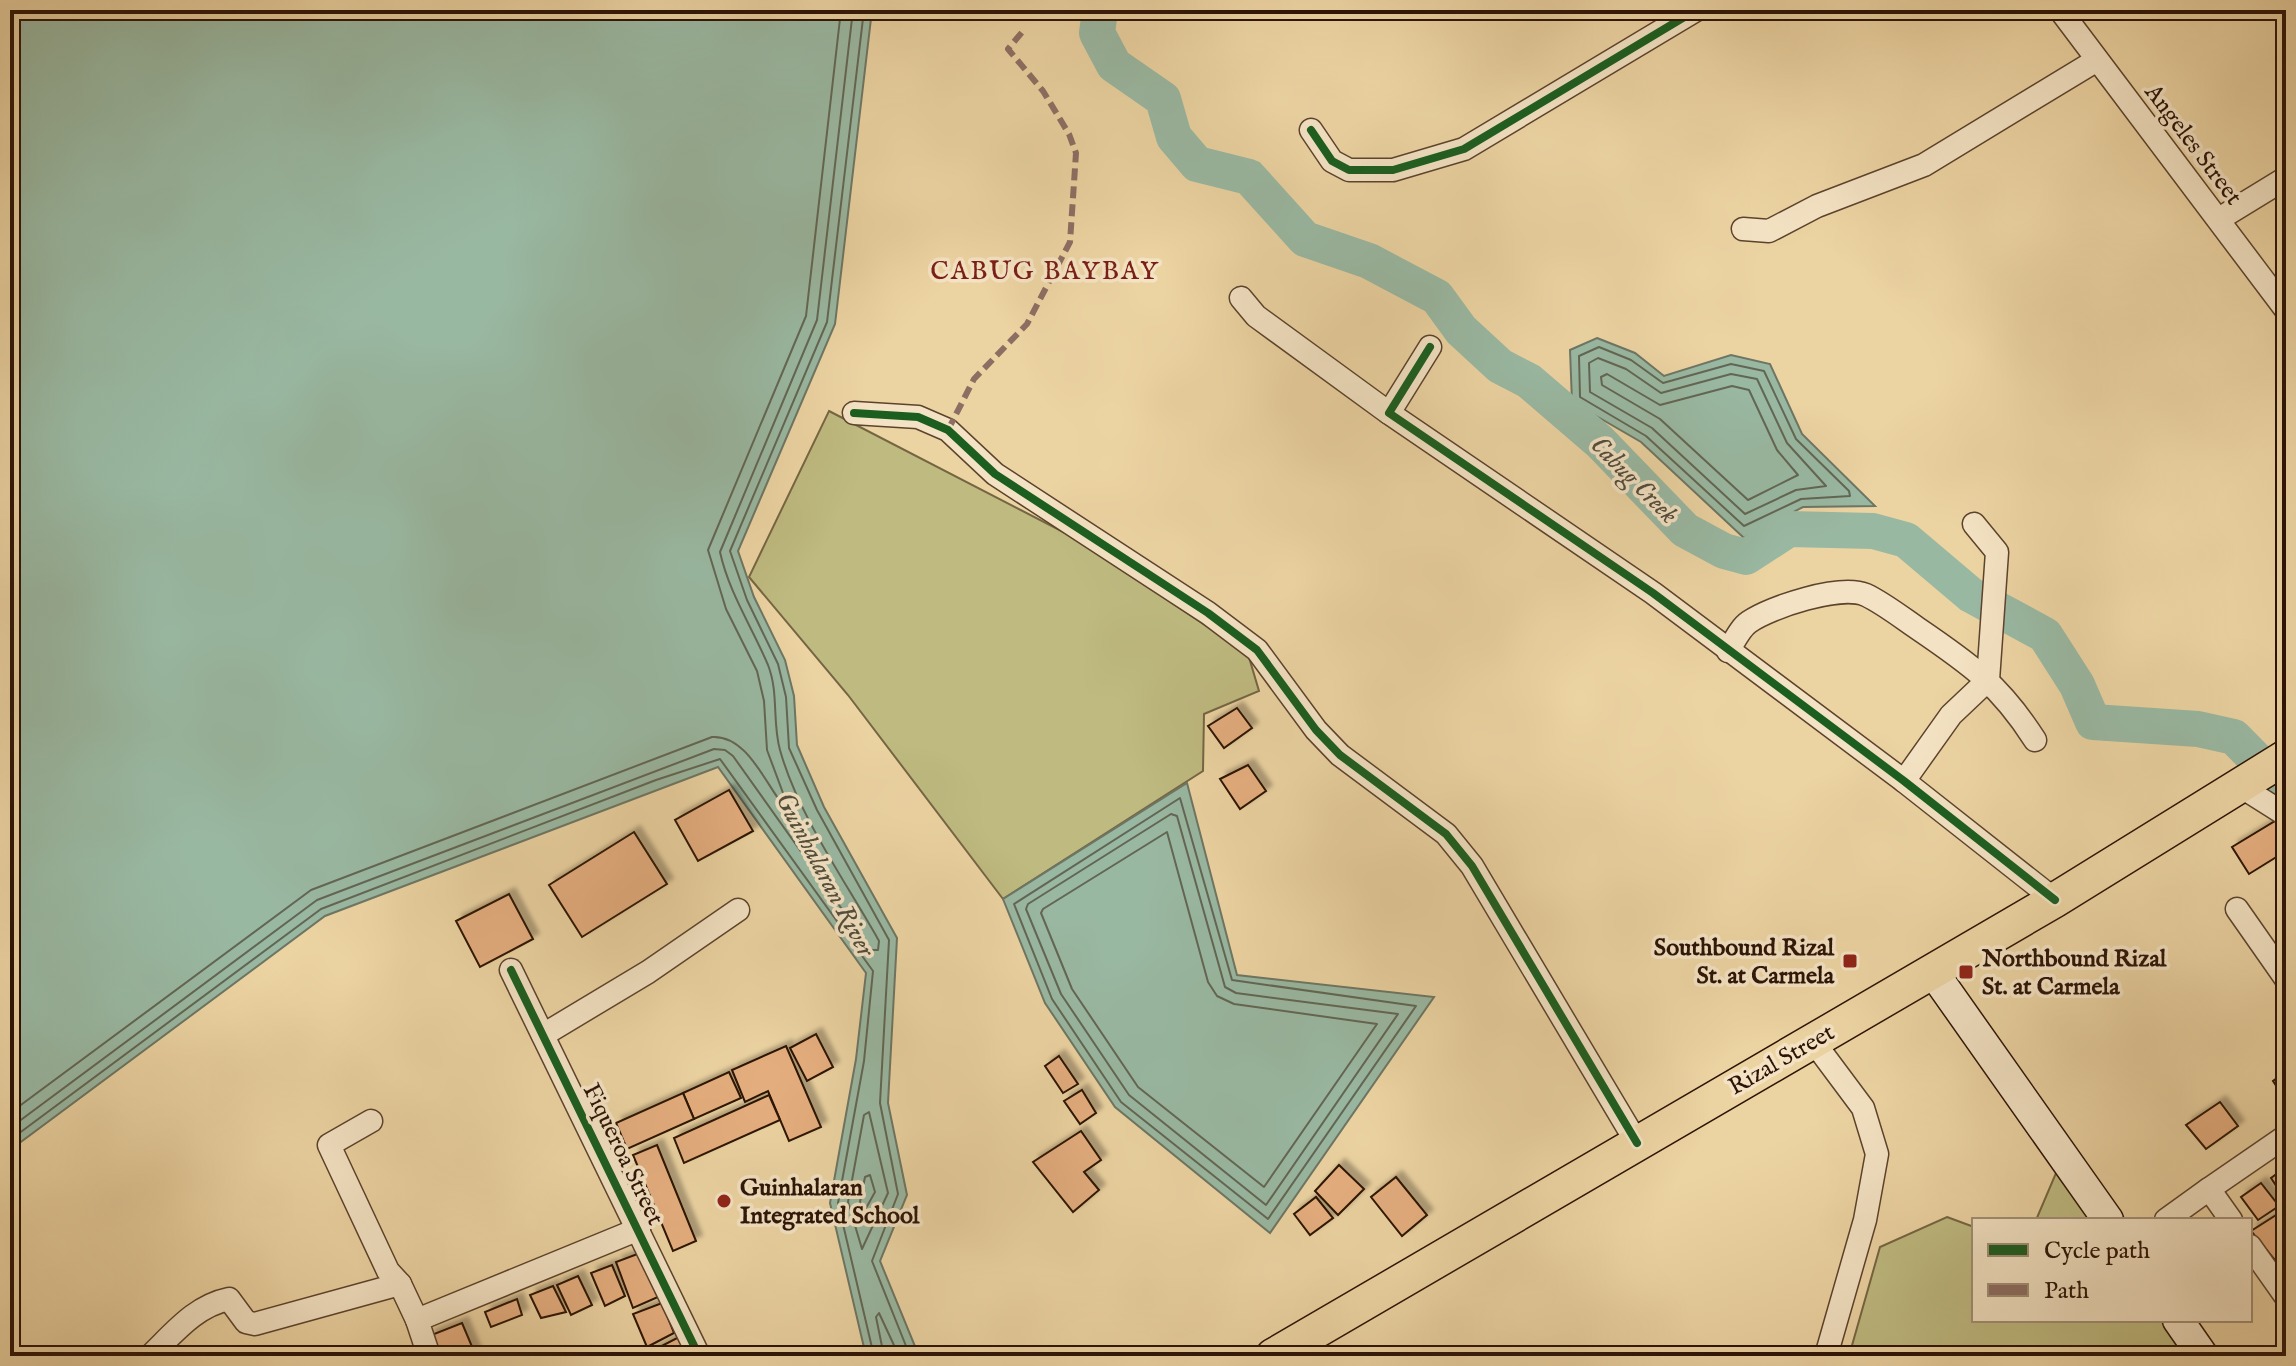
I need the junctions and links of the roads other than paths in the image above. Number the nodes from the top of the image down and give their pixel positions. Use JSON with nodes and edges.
{"nodes":[{"id":1,"x":1696,"y":10,"type":"edge"},
{"id":2,"x":2060,"y":10,"type":"edge"},
{"id":3,"x":2097,"y":60,"type":"junction"},
{"id":4,"x":1311,"y":130,"type":"dead end"},
{"id":5,"x":2286,"y":178,"type":"edge"},
{"id":6,"x":2219,"y":219,"type":"junction"},
{"id":7,"x":1743,"y":229,"type":"dead end"},
{"id":8,"x":1241,"y":298,"type":"dead end"},
{"id":9,"x":2286,"y":310,"type":"edge"},
{"id":10,"x":1430,"y":347,"type":"dead end"},
{"id":11,"x":854,"y":413,"type":"dead end"},
{"id":12,"x":1389,"y":413,"type":"junction"},
{"id":13,"x":1974,"y":524,"type":"dead end"},
{"id":14,"x":1728,"y":651,"type":"junction"},
{"id":15,"x":1988,"y":680,"type":"junction"},
{"id":16,"x":2035,"y":740,"type":"dead end"},
{"id":17,"x":2286,"y":757,"type":"edge"},
{"id":18,"x":1904,"y":781,"type":"junction"},
{"id":19,"x":2248,"y":781,"type":"junction"},
{"id":20,"x":2286,"y":815,"type":"edge"},
{"id":21,"x":2055,"y":900,"type":"junction"},
{"id":22,"x":2237,"y":909,"type":"dead end"},
{"id":23,"x":738,"y":910,"type":"dead end"},
{"id":24,"x":511,"y":970,"type":"dead end"},
{"id":25,"x":1933,"y":972,"type":"junction"},
{"id":26,"x":2286,"y":979,"type":"edge"},
{"id":27,"x":543,"y":1035,"type":"junction"},
{"id":28,"x":1813,"y":1041,"type":"junction"},
{"id":29,"x":371,"y":1121,"type":"dead end"},
{"id":30,"x":2286,"y":1136,"type":"edge"},
{"id":31,"x":1637,"y":1143,"type":"junction"},
{"id":32,"x":2209,"y":1189,"type":"junction"},
{"id":33,"x":2107,"y":1218,"type":"edge"},
{"id":34,"x":2169,"y":1218,"type":"edge"},
{"id":35,"x":2230,"y":1218,"type":"edge"},
{"id":36,"x":639,"y":1229,"type":"junction"},
{"id":37,"x":2252,"y":1249,"type":"edge"},
{"id":38,"x":400,"y":1284,"type":"junction"},
{"id":39,"x":2286,"y":1297,"type":"edge"},
{"id":40,"x":417,"y":1320,"type":"junction"},
{"id":41,"x":2179,"y":1322,"type":"edge"},
{"id":42,"x":1295,"y":1351,"type":"edge"},
{"id":43,"x":150,"y":1356,"type":"edge"},
{"id":44,"x":429,"y":1356,"type":"edge"},
{"id":45,"x":699,"y":1356,"type":"edge"},
{"id":46,"x":1826,"y":1356,"type":"edge"},
{"id":47,"x":2203,"y":1356,"type":"edge"}],
"edges":[{"from":1,"to":4,"type":"street"},
{"from":2,"to":3,"type":"street","name":"Angeles Street"},
{"from":3,"to":6,"type":"street","name":"Angeles Street"},
{"from":3,"to":7,"type":"street"},
{"from":5,"to":6,"type":"street"},
{"from":6,"to":9,"type":"street","name":"Angeles Street"},
{"from":8,"to":12,"type":"street"},
{"from":10,"to":12,"type":"street"},
{"from":11,"to":31,"type":"street"},
{"from":12,"to":14,"type":"street"},
{"from":13,"to":15,"type":"street"},
{"from":14,"to":15,"type":"street"},
{"from":14,"to":18,"type":"street"},
{"from":15,"to":16,"type":"street"},
{"from":15,"to":18,"type":"street"},
{"from":17,"to":19,"type":"main road","name":"Rizal Street"},
{"from":18,"to":21,"type":"street"},
{"from":19,"to":20,"type":"street"},
{"from":19,"to":21,"type":"main road","name":"Rizal Street"},
{"from":21,"to":25,"type":"main road","name":"Rizal Street"},
{"from":22,"to":26,"type":"street"},
{"from":23,"to":27,"type":"street"},
{"from":24,"to":27,"type":"street","name":"Fiqueroa Street"},
{"from":25,"to":28,"type":"main road","name":"Rizal Street"},
{"from":25,"to":33,"type":"street"},
{"from":27,"to":36,"type":"street","name":"Fiqueroa Street"},
{"from":28,"to":31,"type":"main road","name":"Rizal Street"},
{"from":28,"to":46,"type":"street"},
{"from":29,"to":38,"type":"street"},
{"from":30,"to":32,"type":"street"},
{"from":31,"to":42,"type":"main road","name":"Rizal Street"},
{"from":32,"to":34,"type":"street"},
{"from":32,"to":35,"type":"street"},
{"from":36,"to":40,"type":"street"},
{"from":36,"to":45,"type":"street","name":"Fiqueroa Street"},
{"from":37,"to":39,"type":"street"},
{"from":38,"to":40,"type":"street"},
{"from":38,"to":43,"type":"street"},
{"from":40,"to":44,"type":"street"},
{"from":41,"to":47,"type":"street"}]}
